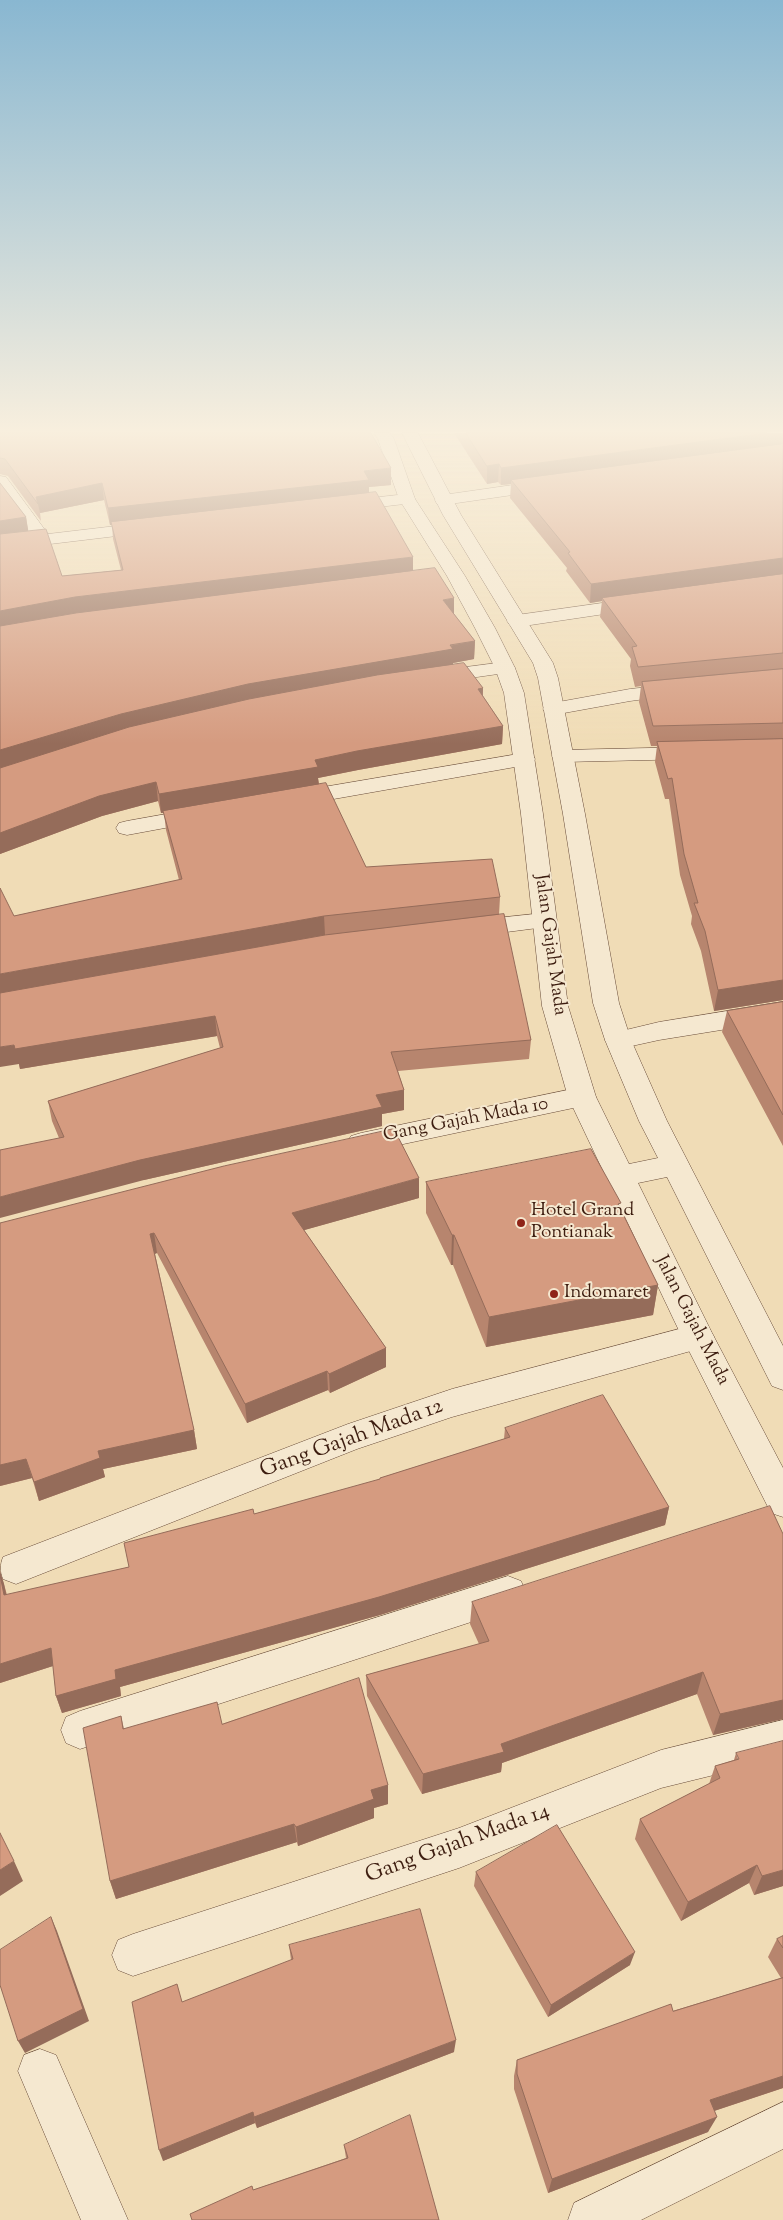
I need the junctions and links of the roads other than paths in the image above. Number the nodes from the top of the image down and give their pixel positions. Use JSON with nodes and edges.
{"nodes":[{"id":1,"x":65,"y":537,"type":"edge"},
{"id":2,"x":426,"y":537,"type":"edge"},
{"id":3,"x":465,"y":537,"type":"edge"},
{"id":4,"x":43,"y":539,"type":"joint"},
{"id":5,"x":0,"y":546,"type":"edge"},
{"id":6,"x":655,"y":602,"type":"edge"},
{"id":7,"x":517,"y":621,"type":"junction"},
{"id":8,"x":505,"y":668,"type":"junction"},
{"id":9,"x":418,"y":679,"type":"edge"},
{"id":10,"x":697,"y":688,"type":"edge"},
{"id":11,"x":552,"y":709,"type":"junction"},
{"id":12,"x":716,"y":752,"type":"edge"},
{"id":13,"x":563,"y":756,"type":"junction"},
{"id":14,"x":524,"y":759,"type":"junction"},
{"id":15,"x":272,"y":803,"type":"edge"},
{"id":16,"x":224,"y":811,"type":"edge"},
{"id":17,"x":553,"y":814,"type":"junction"},
{"id":18,"x":127,"y":828,"type":"dead end"},
{"id":19,"x":544,"y":921,"type":"junction"},
{"id":20,"x":444,"y":932,"type":"edge"},
{"id":21,"x":783,"y":1011,"type":"edge"},
{"id":22,"x":618,"y":1040,"type":"junction"},
{"id":23,"x":582,"y":1097,"type":"junction"},
{"id":24,"x":337,"y":1148,"type":"edge"},
{"id":25,"x":675,"y":1165,"type":"junction"},
{"id":26,"x":619,"y":1177,"type":"junction"},
{"id":27,"x":698,"y":1337,"type":"junction"},
{"id":28,"x":780,"y":1366,"type":"edge"},
{"id":29,"x":774,"y":1507,"type":"edge"},
{"id":30,"x":16,"y":1568,"type":"dead end"},
{"id":31,"x":536,"y":1584,"type":"edge"},
{"id":32,"x":80,"y":1730,"type":"dead end"},
{"id":33,"x":783,"y":1739,"type":"edge"},
{"id":34,"x":133,"y":1955,"type":"dead end"},
{"id":35,"x":40,"y":2071,"type":"dead end"},
{"id":36,"x":783,"y":2125,"type":"edge"},
{"id":37,"x":105,"y":2220,"type":"edge"},
{"id":38,"x":591,"y":2220,"type":"edge"}],
"edges":[{"from":1,"to":4,"type":"street"},
{"from":2,"to":8,"type":"street","name":"Jalan Gajah Mada"},
{"from":3,"to":7,"type":"street","name":"Jalan Gajah Mada"},
{"from":4,"to":5,"type":"street"},
{"from":6,"to":7,"type":"street"},
{"from":7,"to":11,"type":"street","name":"Jalan Gajah Mada"},
{"from":8,"to":9,"type":"street"},
{"from":8,"to":14,"type":"street","name":"Jalan Gajah Mada"},
{"from":10,"to":11,"type":"street"},
{"from":11,"to":13,"type":"street","name":"Jalan Gajah Mada"},
{"from":12,"to":13,"type":"street"},
{"from":13,"to":17,"type":"street","name":"Jalan Gajah Mada"},
{"from":14,"to":15,"type":"street"},
{"from":14,"to":17,"type":"street","name":"Jalan Gajah Mada"},
{"from":16,"to":18,"type":"street"},
{"from":17,"to":19,"type":"street","name":"Jalan Gajah Mada"},
{"from":17,"to":22,"type":"street","name":"Jalan Gajah Mada"},
{"from":19,"to":20,"type":"street"},
{"from":19,"to":23,"type":"street","name":"Jalan Gajah Mada"},
{"from":21,"to":22,"type":"street"},
{"from":22,"to":25,"type":"street","name":"Jalan Gajah Mada"},
{"from":23,"to":24,"type":"street","name":"Gang Gajah Mada 10"},
{"from":23,"to":26,"type":"street","name":"Jalan Gajah Mada"},
{"from":25,"to":26,"type":"street"},
{"from":25,"to":28,"type":"street","name":"Jalan Gajah Mada"},
{"from":26,"to":27,"type":"street","name":"Jalan Gajah Mada"},
{"from":27,"to":29,"type":"street","name":"Jalan Gajah Mada"},
{"from":27,"to":30,"type":"street","name":"Gang Gajah Mada 12"},
{"from":31,"to":32,"type":"street"},
{"from":33,"to":34,"type":"street","name":"Gang Gajah Mada 14"},
{"from":35,"to":37,"type":"street"},
{"from":36,"to":38,"type":"street"}]}
